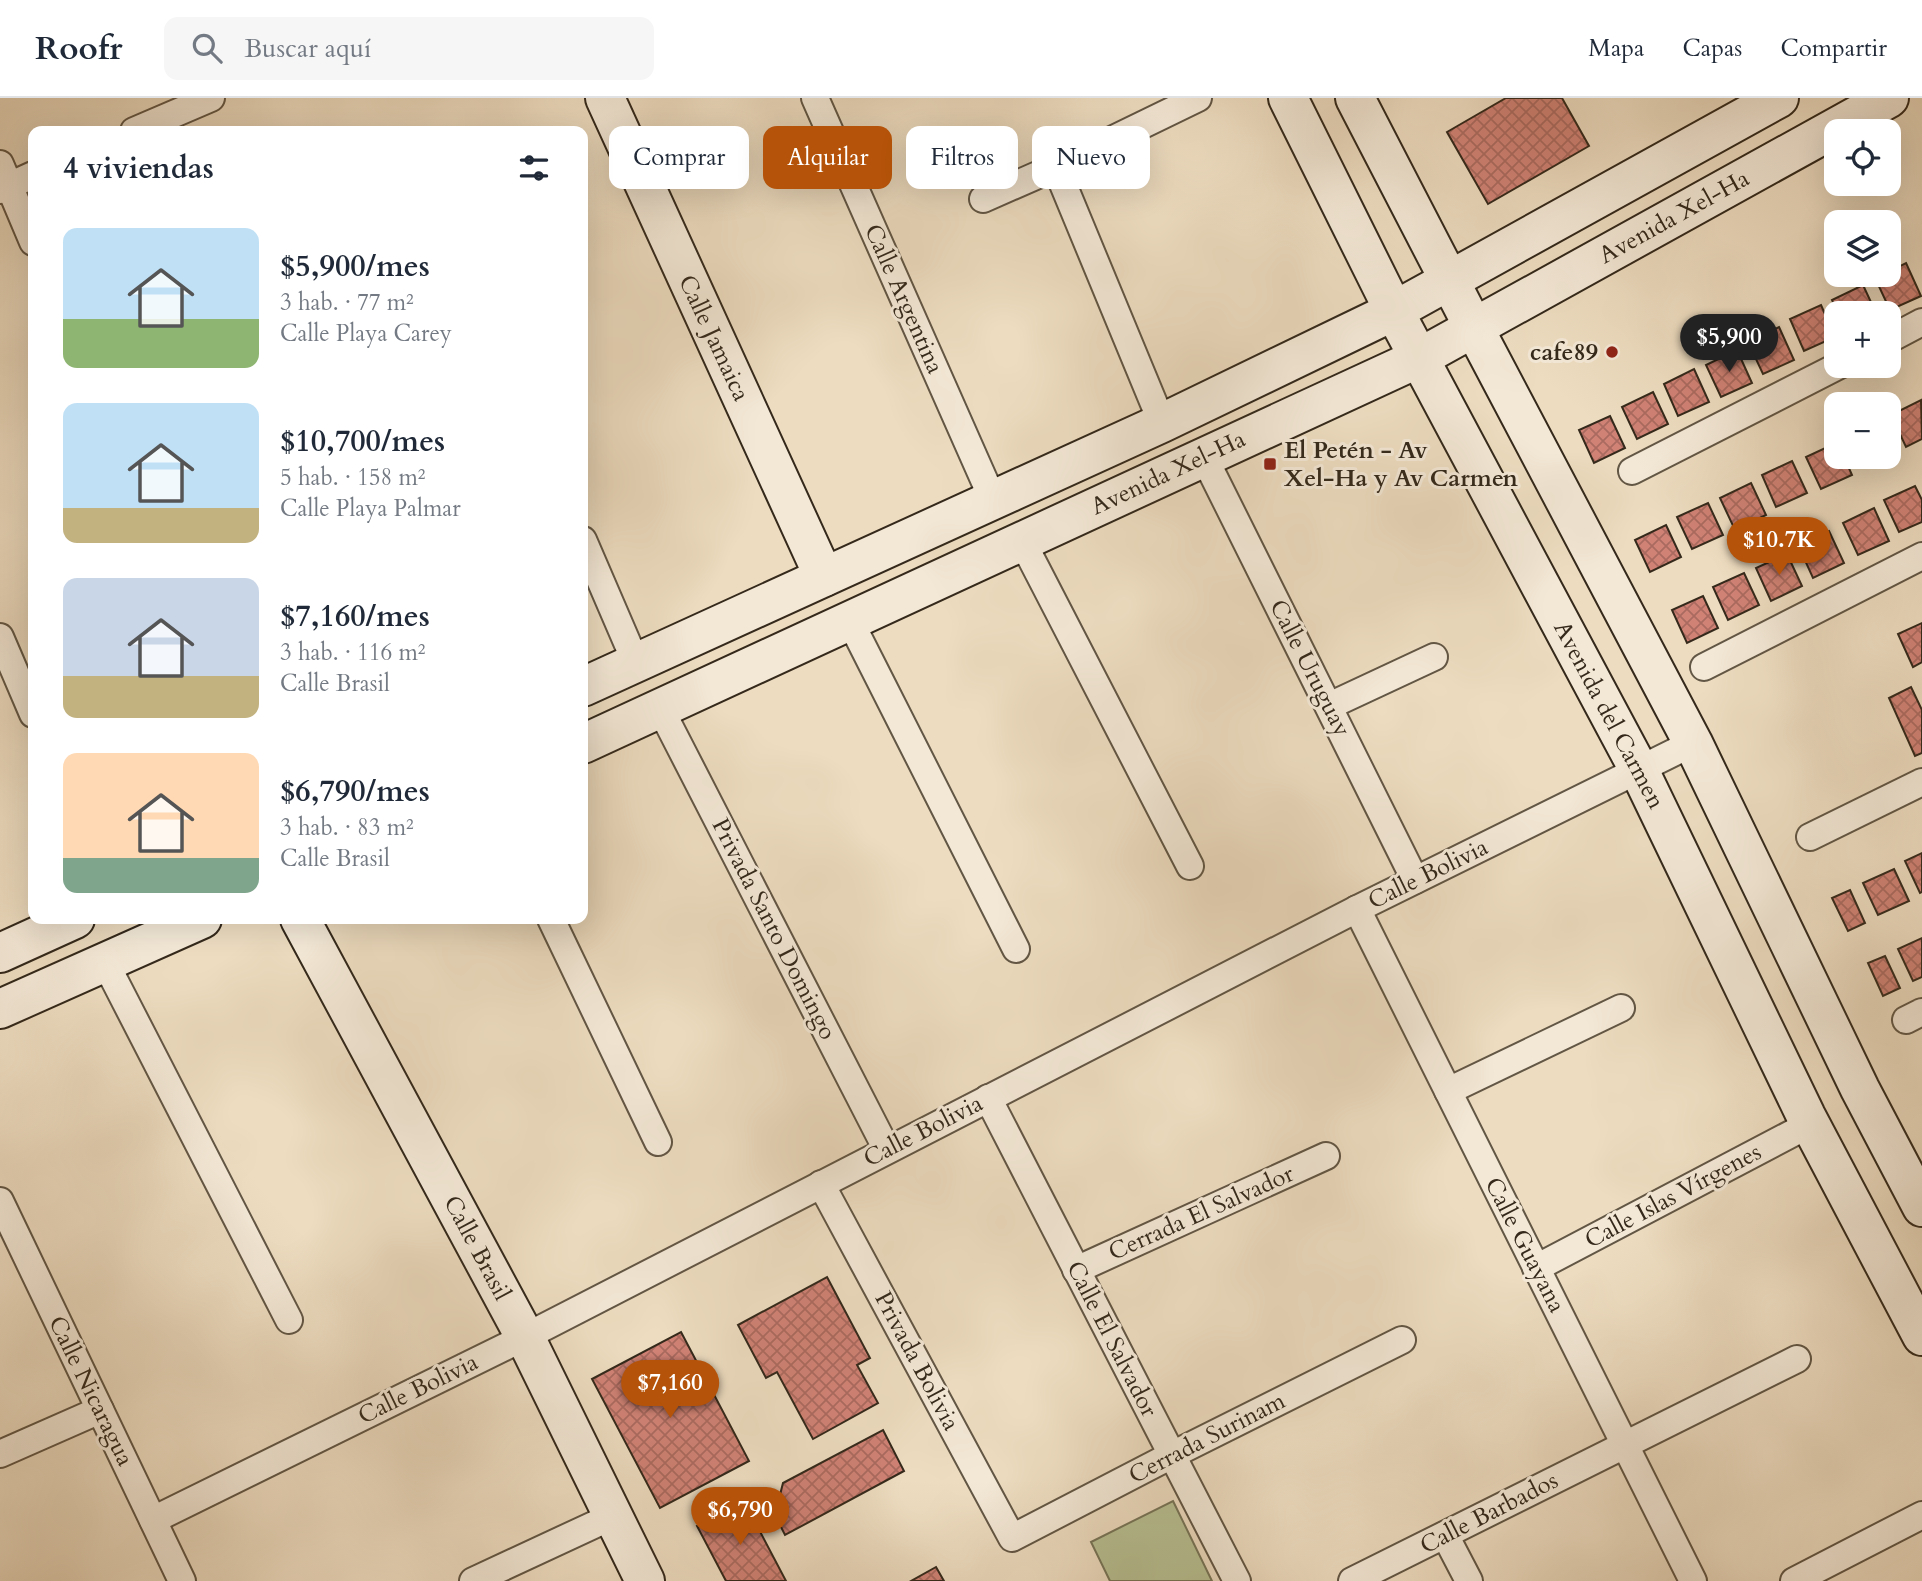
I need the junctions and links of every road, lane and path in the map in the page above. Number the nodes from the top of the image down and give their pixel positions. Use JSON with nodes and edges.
{"nodes":[{"id":1,"x":605,"y":98,"type":"edge"},
{"id":2,"x":816,"y":98,"type":"edge"},
{"id":3,"x":1198,"y":98,"type":"edge"},
{"id":4,"x":1288,"y":98,"type":"edge"},
{"id":5,"x":1355,"y":98,"type":"edge"},
{"id":6,"x":1779,"y":98,"type":"edge"},
{"id":7,"x":1889,"y":98,"type":"edge"},
{"id":8,"x":196,"y":101,"type":"edge"},
{"id":9,"x":144,"y":126,"type":"edge"},
{"id":10,"x":1140,"y":126,"type":"edge"},
{"id":11,"x":28,"y":176,"type":"edge"},
{"id":12,"x":1032,"y":178,"type":"edge"},
{"id":13,"x":3,"y":180,"type":"edge"},
{"id":14,"x":1065,"y":189,"type":"edge"},
{"id":15,"x":983,"y":200,"type":"dead end"},
{"id":16,"x":28,"y":232,"type":"edge"},
{"id":17,"x":1449,"y":281,"type":"junction"},
{"id":18,"x":1394,"y":311,"type":"junction"},
{"id":19,"x":1922,"y":323,"type":"edge"},
{"id":20,"x":1474,"y":328,"type":"junction"},
{"id":21,"x":1901,"y":334,"type":"edge"},
{"id":22,"x":1419,"y":358,"type":"junction"},
{"id":23,"x":1824,"y":373,"type":"edge"},
{"id":24,"x":1162,"y":423,"type":"junction"},
{"id":25,"x":1204,"y":457,"type":"junction"},
{"id":26,"x":1632,"y":471,"type":"dead end"},
{"id":27,"x":993,"y":500,"type":"junction"},
{"id":28,"x":1022,"y":541,"type":"junction"},
{"id":29,"x":588,"y":552,"type":"edge"},
{"id":30,"x":1922,"y":556,"type":"edge"},
{"id":31,"x":824,"y":577,"type":"junction"},
{"id":32,"x":850,"y":621,"type":"junction"},
{"id":33,"x":0,"y":637,"type":"edge"},
{"id":34,"x":1434,"y":657,"type":"dead end"},
{"id":35,"x":636,"y":663,"type":"junction"},
{"id":36,"x":1704,"y":667,"type":"dead end"},
{"id":37,"x":588,"y":685,"type":"edge"},
{"id":38,"x":28,"y":701,"type":"edge"},
{"id":39,"x":1329,"y":706,"type":"junction"},
{"id":40,"x":660,"y":708,"type":"junction"},
{"id":41,"x":588,"y":742,"type":"edge"},
{"id":42,"x":1693,"y":743,"type":"junction"},
{"id":43,"x":1639,"y":770,"type":"junction"},
{"id":44,"x":1922,"y":782,"type":"edge"},
{"id":45,"x":1810,"y":836,"type":"dead end"},
{"id":46,"x":1190,"y":866,"type":"dead end"},
{"id":47,"x":1415,"y":880,"type":"junction"},
{"id":48,"x":1357,"y":909,"type":"junction"},
{"id":49,"x":64,"y":924,"type":"edge"},
{"id":50,"x":191,"y":924,"type":"edge"},
{"id":51,"x":303,"y":924,"type":"edge"},
{"id":52,"x":553,"y":924,"type":"edge"},
{"id":53,"x":1016,"y":949,"type":"dead end"},
{"id":54,"x":0,"y":953,"type":"edge"},
{"id":55,"x":105,"y":962,"type":"junction"},
{"id":56,"x":1621,"y":1008,"type":"dead end"},
{"id":57,"x":0,"y":1009,"type":"edge"},
{"id":58,"x":1448,"y":1091,"type":"junction"},
{"id":59,"x":988,"y":1098,"type":"junction"},
{"id":60,"x":1810,"y":1124,"type":"junction"},
{"id":61,"x":658,"y":1142,"type":"dead end"},
{"id":62,"x":887,"y":1150,"type":"junction"},
{"id":63,"x":1326,"y":1156,"type":"dead end"},
{"id":64,"x":821,"y":1184,"type":"junction"},
{"id":65,"x":0,"y":1200,"type":"edge"},
{"id":66,"x":1922,"y":1207,"type":"edge"},
{"id":67,"x":1536,"y":1268,"type":"junction"},
{"id":68,"x":1076,"y":1270,"type":"junction"},
{"id":69,"x":289,"y":1320,"type":"dead end"},
{"id":70,"x":1922,"y":1336,"type":"edge"},
{"id":71,"x":525,"y":1337,"type":"junction"},
{"id":72,"x":1402,"y":1340,"type":"dead end"},
{"id":73,"x":1797,"y":1359,"type":"dead end"},
{"id":74,"x":100,"y":1410,"type":"junction"},
{"id":75,"x":1625,"y":1444,"type":"junction"},
{"id":76,"x":0,"y":1454,"type":"edge"},
{"id":77,"x":1172,"y":1455,"type":"junction"},
{"id":78,"x":1922,"y":1515,"type":"edge"},
{"id":79,"x":614,"y":1516,"type":"junction"},
{"id":80,"x":153,"y":1520,"type":"junction"},
{"id":81,"x":1445,"y":1535,"type":"junction"},
{"id":82,"x":1012,"y":1538,"type":"joint"},
{"id":83,"x":183,"y":1581,"type":"edge"},
{"id":84,"x":473,"y":1581,"type":"edge"},
{"id":85,"x":645,"y":1581,"type":"edge"},
{"id":86,"x":1237,"y":1581,"type":"edge"},
{"id":87,"x":1352,"y":1581,"type":"edge"},
{"id":88,"x":1469,"y":1581,"type":"edge"},
{"id":89,"x":1693,"y":1581,"type":"edge"},
{"id":90,"x":1794,"y":1581,"type":"edge"}],
"edges":[{"from":1,"to":31,"type":"street","name":"Calle Jamaica"},
{"from":2,"to":27,"type":"street","name":"Calle Argentina"},
{"from":3,"to":10,"type":"street"},
{"from":4,"to":18,"type":"street","name":"Avenida del Carmen"},
{"from":5,"to":17,"type":"street"},
{"from":6,"to":17,"type":"street","name":"Avenida Xel-Ha"},
{"from":7,"to":20,"type":"street","name":"Avenida Xel-Ha"},
{"from":8,"to":9,"type":"street"},
{"from":11,"to":13,"type":"street"},
{"from":12,"to":15,"type":"street"},
{"from":13,"to":16,"type":"street"},
{"from":14,"to":24,"type":"street"},
{"from":17,"to":18,"type":"street","name":"Avenida Xel-Ha"},
{"from":17,"to":20,"type":"street"},
{"from":18,"to":22,"type":"street","name":"Avenida del Carmen"},
{"from":18,"to":24,"type":"street","name":"Avenida Xel-Ha"},
{"from":19,"to":21,"type":"street"},
{"from":20,"to":22,"type":"street","name":"Avenida Xel-Ha"},
{"from":20,"to":42,"type":"street"},
{"from":22,"to":25,"type":"street","name":"Avenida Xel-Ha"},
{"from":22,"to":43,"type":"street","name":"Avenida del Carmen"},
{"from":23,"to":26,"type":"street"},
{"from":24,"to":27,"type":"street","name":"Avenida Xel-Ha"},
{"from":25,"to":28,"type":"street","name":"Avenida Xel-Ha"},
{"from":25,"to":39,"type":"street","name":"Calle Uruguay"},
{"from":27,"to":31,"type":"street","name":"Avenida Xel-Ha"},
{"from":28,"to":32,"type":"street","name":"Avenida Xel-Ha"},
{"from":28,"to":46,"type":"street"},
{"from":29,"to":35,"type":"street"},
{"from":30,"to":36,"type":"street"},
{"from":31,"to":35,"type":"street","name":"Avenida Xel-Ha"},
{"from":32,"to":40,"type":"street","name":"Avenida Xel-Ha"},
{"from":32,"to":53,"type":"street"},
{"from":33,"to":38,"type":"street"},
{"from":34,"to":39,"type":"street"},
{"from":35,"to":37,"type":"street","name":"Avenida Xel-Ha"},
{"from":39,"to":47,"type":"street","name":"Calle Uruguay"},
{"from":40,"to":41,"type":"street","name":"Avenida Xel-Ha"},
{"from":40,"to":62,"type":"street","name":"Privada Santo Domingo"},
{"from":42,"to":43,"type":"street","name":"Calle Bolivia"},
{"from":42,"to":66,"type":"street"},
{"from":43,"to":47,"type":"street","name":"Calle Bolivia"},
{"from":43,"to":60,"type":"street","name":"Avenida del Carmen"},
{"from":44,"to":45,"type":"street"},
{"from":47,"to":48,"type":"street","name":"Calle Bolivia"},
{"from":48,"to":58,"type":"street","name":"Calle Guayana"},
{"from":48,"to":59,"type":"street","name":"Calle Bolivia"},
{"from":49,"to":54,"type":"street"},
{"from":50,"to":55,"type":"street"},
{"from":51,"to":71,"type":"street","name":"Calle Brasil"},
{"from":52,"to":61,"type":"street"},
{"from":55,"to":57,"type":"street"},
{"from":55,"to":69,"type":"street"},
{"from":56,"to":58,"type":"street"},
{"from":58,"to":67,"type":"street","name":"Calle Guayana"},
{"from":59,"to":62,"type":"street","name":"Calle Bolivia"},
{"from":59,"to":68,"type":"street","name":"Calle El Salvador"},
{"from":60,"to":67,"type":"street","name":"Calle Islas Vírgenes"},
{"from":60,"to":70,"type":"street","name":"Avenida del Carmen"},
{"from":62,"to":64,"type":"street","name":"Calle Bolivia"},
{"from":63,"to":68,"type":"street","name":"Cerrada El Salvador"},
{"from":64,"to":71,"type":"street","name":"Calle Bolivia"},
{"from":64,"to":82,"type":"street","name":"Privada Bolivia"},
{"from":65,"to":74,"type":"street","name":"Calle Nicaragua"},
{"from":67,"to":75,"type":"street","name":"Calle Guayana"},
{"from":68,"to":77,"type":"street","name":"Calle El Salvador"},
{"from":71,"to":79,"type":"street","name":"Calle Brasil"},
{"from":71,"to":80,"type":"street","name":"Calle Bolivia"},
{"from":72,"to":77,"type":"street","name":"Cerrada Surinam"},
{"from":73,"to":75,"type":"street","name":"Calle Barbados"},
{"from":74,"to":76,"type":"street"},
{"from":74,"to":80,"type":"street","name":"Calle Nicaragua"},
{"from":75,"to":81,"type":"street","name":"Calle Barbados"},
{"from":75,"to":89,"type":"street","name":"Calle Guayana"},
{"from":77,"to":82,"type":"street","name":"Cerrada Surinam"},
{"from":77,"to":86,"type":"street","name":"Calle El Salvador"},
{"from":78,"to":90,"type":"street"},
{"from":79,"to":84,"type":"street"},
{"from":79,"to":85,"type":"street","name":"Calle Brasil"},
{"from":80,"to":83,"type":"street","name":"Calle Nicaragua"},
{"from":81,"to":87,"type":"street","name":"Calle Barbados"},
{"from":81,"to":88,"type":"street"}]}
